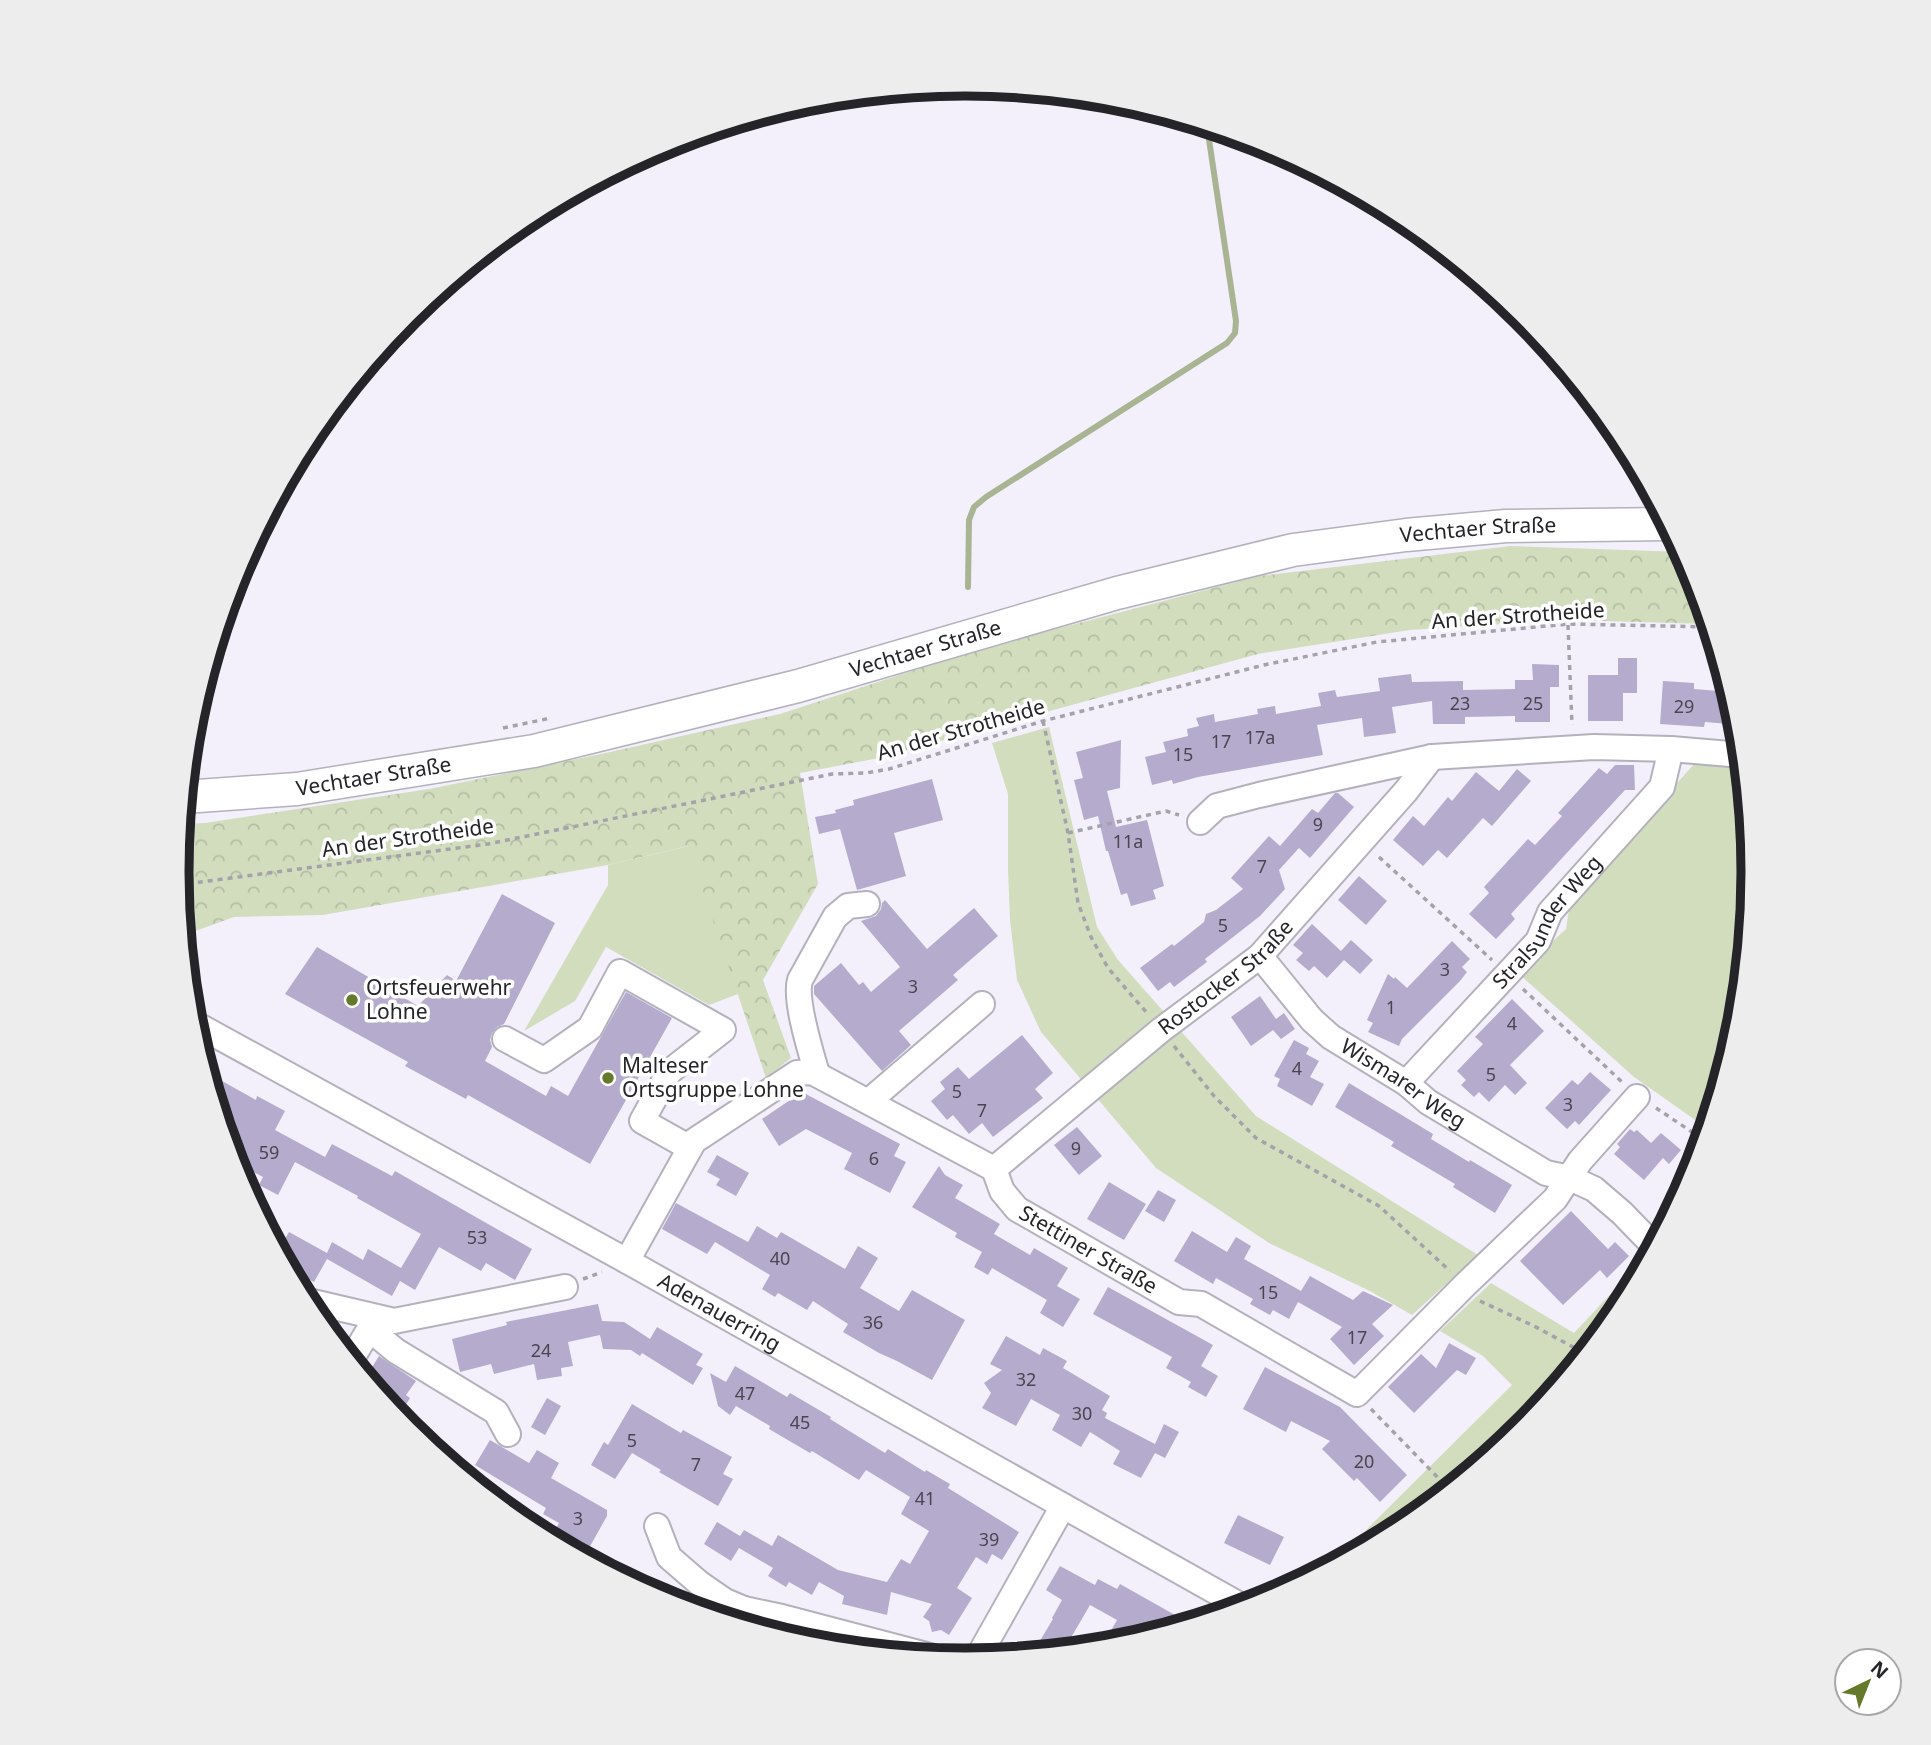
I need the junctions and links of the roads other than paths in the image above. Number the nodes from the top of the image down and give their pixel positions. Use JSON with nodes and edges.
{"nodes":[{"id":1,"x":1659,"y":524,"type":"edge"},
{"id":2,"x":1671,"y":749,"type":"junction"},
{"id":3,"x":1732,"y":754,"type":"edge"},
{"id":4,"x":1432,"y":757,"type":"junction"},
{"id":5,"x":194,"y":796,"type":"edge"},
{"id":6,"x":1200,"y":822,"type":"road end"},
{"id":7,"x":867,"y":904,"type":"dead end"},
{"id":8,"x":1260,"y":956,"type":"junction"},
{"id":9,"x":982,"y":1004,"type":"dead end"},
{"id":10,"x":205,"y":1029,"type":"edge"},
{"id":11,"x":505,"y":1039,"type":"dead end"},
{"id":12,"x":817,"y":1074,"type":"junction"},
{"id":13,"x":1406,"y":1083,"type":"junction"},
{"id":14,"x":1637,"y":1097,"type":"road end"},
{"id":15,"x":869,"y":1101,"type":"junction"},
{"id":16,"x":690,"y":1148,"type":"junction"},
{"id":17,"x":994,"y":1169,"type":"junction"},
{"id":18,"x":1570,"y":1178,"type":"junction"},
{"id":19,"x":1649,"y":1240,"type":"edge"},
{"id":20,"x":626,"y":1261,"type":"junction"},
{"id":21,"x":565,"y":1287,"type":"road end"},
{"id":22,"x":320,"y":1304,"type":"edge"},
{"id":23,"x":376,"y":1318,"type":"junction"},
{"id":24,"x":356,"y":1352,"type":"edge"},
{"id":25,"x":508,"y":1434,"type":"dead end"},
{"id":26,"x":1063,"y":1506,"type":"junction"},
{"id":27,"x":657,"y":1526,"type":"dead end"},
{"id":28,"x":1233,"y":1601,"type":"edge"},
{"id":29,"x":737,"y":1614,"type":"edge"},
{"id":30,"x":744,"y":1616,"type":"edge"},
{"id":31,"x":887,"y":1644,"type":"edge"},
{"id":32,"x":983,"y":1648,"type":"edge"}],
"edges":[{"from":1,"to":5,"type":"main road","name":"Vechtaer Straße"},
{"from":2,"to":3,"type":"street"},
{"from":2,"to":4,"type":"street"},
{"from":2,"to":13,"type":"street","name":"Stralsunder Weg"},
{"from":4,"to":6,"type":"street"},
{"from":4,"to":8,"type":"street","name":"Rostocker Straße"},
{"from":7,"to":12,"type":"street"},
{"from":8,"to":13,"type":"street","name":"Wismarer Weg"},
{"from":8,"to":17,"type":"street","name":"Rostocker Straße"},
{"from":9,"to":15,"type":"street"},
{"from":10,"to":20,"type":"street","name":"Adenauerring"},
{"from":11,"to":16,"type":"street"},
{"from":12,"to":15,"type":"street"},
{"from":12,"to":16,"type":"street"},
{"from":13,"to":18,"type":"street","name":"Wismarer Weg"},
{"from":14,"to":18,"type":"street"},
{"from":15,"to":17,"type":"street"},
{"from":16,"to":20,"type":"street"},
{"from":17,"to":18,"type":"street","name":"Stettiner Straße"},
{"from":18,"to":19,"type":"street","name":"Wismarer Weg"},
{"from":20,"to":26,"type":"street","name":"Adenauerring"},
{"from":21,"to":23,"type":"street"},
{"from":22,"to":23,"type":"street"},
{"from":23,"to":24,"type":"street"},
{"from":23,"to":25,"type":"street"},
{"from":26,"to":28,"type":"street","name":"Adenauerring"},
{"from":26,"to":32,"type":"street"},
{"from":27,"to":29,"type":"street"},
{"from":30,"to":31,"type":"street"}]}
